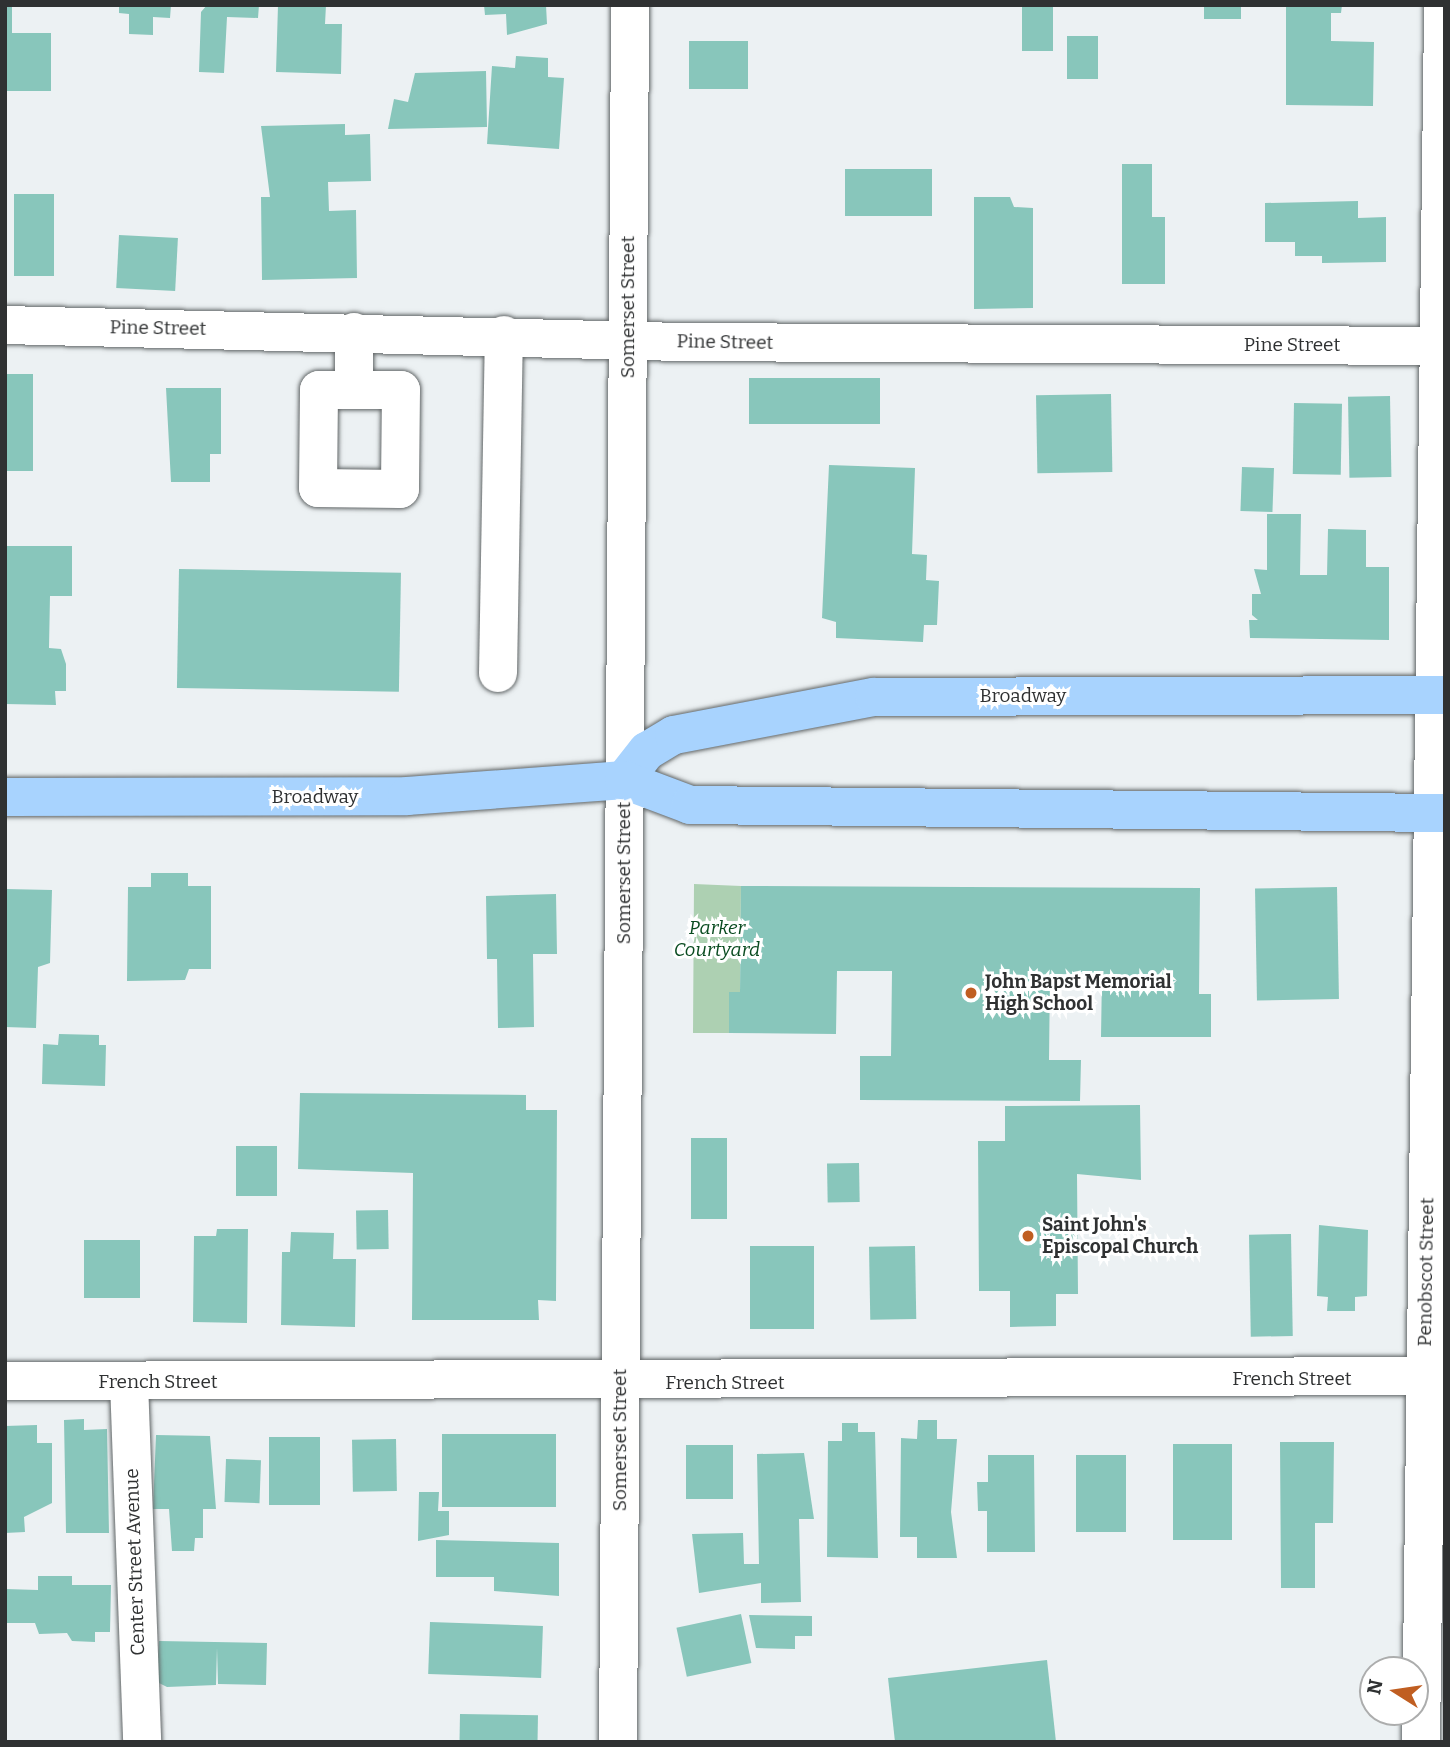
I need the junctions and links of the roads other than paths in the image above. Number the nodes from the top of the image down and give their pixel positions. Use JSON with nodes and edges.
{"nodes":[{"id":1,"x":630,"y":5,"type":"edge"},
{"id":2,"x":1443,"y":5,"type":"edge"},
{"id":3,"x":5,"y":325,"type":"edge"},
{"id":4,"x":354,"y":332,"type":"junction"},
{"id":5,"x":504,"y":335,"type":"junction"},
{"id":6,"x":628,"y":340,"type":"junction"},
{"id":7,"x":1442,"y":346,"type":"edge"},
{"id":8,"x":354,"y":390,"type":"dead end"},
{"id":9,"x":498,"y":673,"type":"dead end"},
{"id":10,"x":1439,"y":695,"type":"edge"},
{"id":11,"x":624,"y":780,"type":"junction"},
{"id":12,"x":5,"y":797,"type":"edge"},
{"id":13,"x":1438,"y":813,"type":"edge"},
{"id":14,"x":1437,"y":1123,"type":"edge"},
{"id":15,"x":1436,"y":1198,"type":"edge"},
{"id":16,"x":1435,"y":1377,"type":"edge"},
{"id":17,"x":5,"y":1381,"type":"edge"},
{"id":18,"x":129,"y":1381,"type":"junction"},
{"id":19,"x":620,"y":1383,"type":"junction"},
{"id":20,"x":142,"y":1742,"type":"edge"},
{"id":21,"x":618,"y":1742,"type":"edge"},
{"id":22,"x":1421,"y":1742,"type":"edge"}],
"edges":[{"from":1,"to":6,"type":"street","name":"Somerset Street"},
{"from":2,"to":7,"type":"street","name":"Penobscot Street"},
{"from":3,"to":4,"type":"street","name":"Pine Street"},
{"from":4,"to":5,"type":"street","name":"Pine Street"},
{"from":4,"to":8,"type":"street"},
{"from":5,"to":6,"type":"street","name":"Pine Street"},
{"from":5,"to":9,"type":"street"},
{"from":6,"to":7,"type":"street","name":"Pine Street"},
{"from":6,"to":11,"type":"street","name":"Somerset Street"},
{"from":7,"to":10,"type":"street","name":"Penobscot Street"},
{"from":10,"to":11,"type":"main road","name":"Broadway"},
{"from":10,"to":13,"type":"street","name":"Penobscot Street"},
{"from":11,"to":12,"type":"main road","name":"Broadway"},
{"from":11,"to":13,"type":"main road","name":"Broadway"},
{"from":11,"to":19,"type":"street","name":"Somerset Street"},
{"from":13,"to":14,"type":"street","name":"Penobscot Street"},
{"from":14,"to":15,"type":"street","name":"Penobscot Street"},
{"from":15,"to":16,"type":"street","name":"Penobscot Street"},
{"from":16,"to":19,"type":"street","name":"French Street"},
{"from":16,"to":22,"type":"street","name":"Penobscot Street"},
{"from":17,"to":18,"type":"street","name":"French Street"},
{"from":18,"to":19,"type":"street","name":"French Street"},
{"from":18,"to":20,"type":"street","name":"Center Street Avenue"},
{"from":19,"to":21,"type":"street","name":"Somerset Street"}]}
